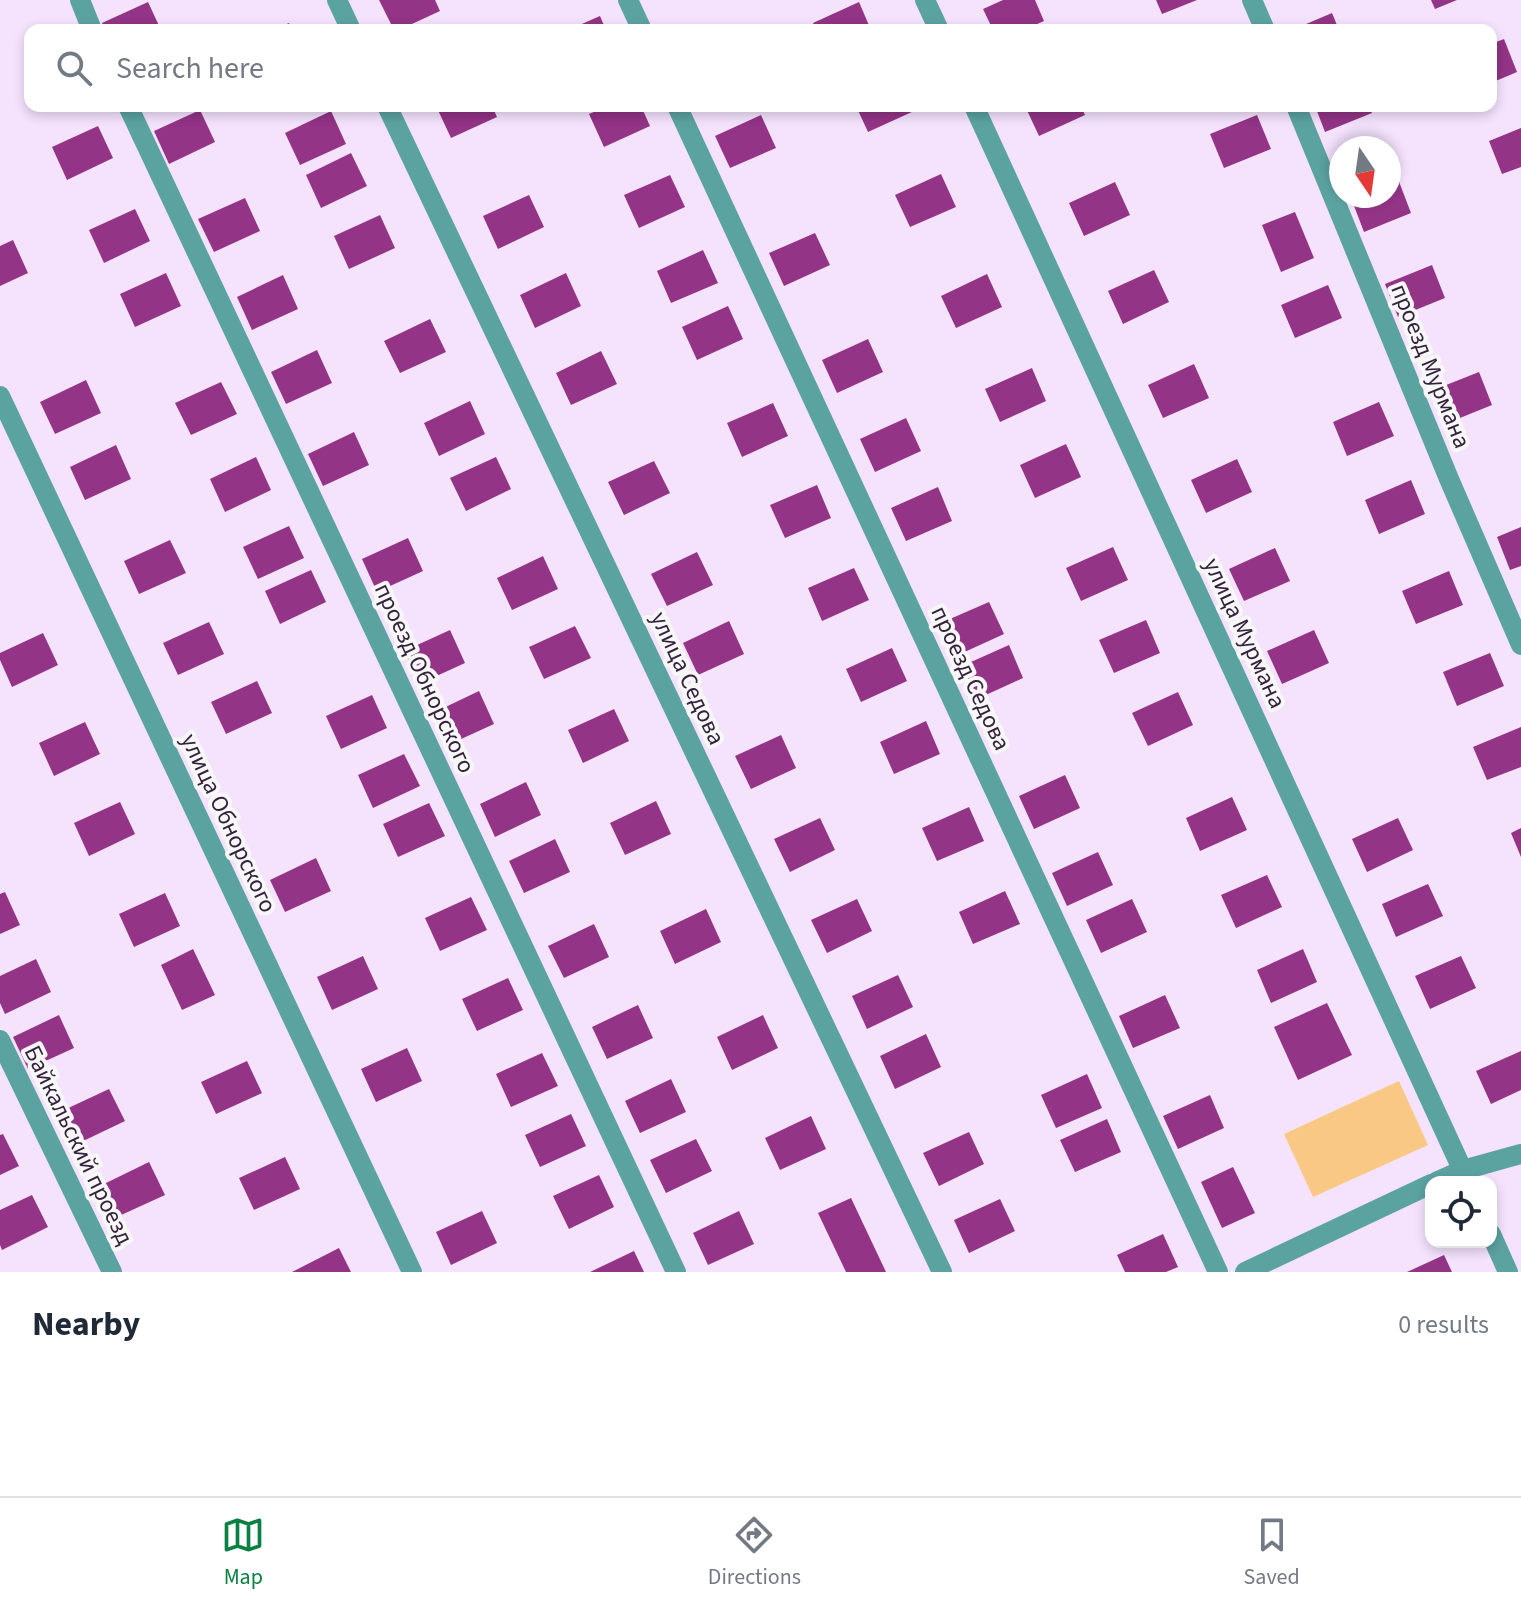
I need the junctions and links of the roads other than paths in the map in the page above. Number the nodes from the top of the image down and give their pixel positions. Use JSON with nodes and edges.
{"nodes":[{"id":1,"x":80,"y":0,"type":"edge"},
{"id":2,"x":337,"y":0,"type":"edge"},
{"id":3,"x":628,"y":0,"type":"edge"},
{"id":4,"x":925,"y":0,"type":"edge"},
{"id":5,"x":1252,"y":0,"type":"edge"},
{"id":6,"x":90,"y":24,"type":"edge"},
{"id":7,"x":348,"y":24,"type":"edge"},
{"id":8,"x":639,"y":24,"type":"edge"},
{"id":9,"x":936,"y":24,"type":"edge"},
{"id":10,"x":1262,"y":24,"type":"edge"},
{"id":11,"x":131,"y":112,"type":"edge"},
{"id":12,"x":390,"y":112,"type":"edge"},
{"id":13,"x":680,"y":112,"type":"edge"},
{"id":14,"x":977,"y":112,"type":"edge"},
{"id":15,"x":1298,"y":112,"type":"edge"},
{"id":16,"x":0,"y":396,"type":"edge"},
{"id":17,"x":1521,"y":645,"type":"edge"},
{"id":18,"x":0,"y":1040,"type":"edge"},
{"id":19,"x":1521,"y":1154,"type":"edge"},
{"id":20,"x":1465,"y":1176,"type":"edge"},
{"id":21,"x":1425,"y":1187,"type":"edge"},
{"id":22,"x":1497,"y":1247,"type":"edge"},
{"id":23,"x":112,"y":1272,"type":"edge"},
{"id":24,"x":412,"y":1272,"type":"edge"},
{"id":25,"x":676,"y":1272,"type":"edge"},
{"id":26,"x":942,"y":1272,"type":"edge"},
{"id":27,"x":1218,"y":1272,"type":"edge"},
{"id":28,"x":1245,"y":1272,"type":"edge"},
{"id":29,"x":1508,"y":1272,"type":"edge"}],
"edges":[{"from":1,"to":6,"type":"street"},
{"from":2,"to":7,"type":"street"},
{"from":3,"to":8,"type":"street"},
{"from":4,"to":9,"type":"street"},
{"from":5,"to":10,"type":"street"},
{"from":11,"to":25,"type":"street","name":"проезд Обнорского"},
{"from":12,"to":26,"type":"street","name":"улица Седова"},
{"from":13,"to":27,"type":"street","name":"проезд Седова"},
{"from":14,"to":20,"type":"street","name":"улица Мурмана"},
{"from":15,"to":17,"type":"street","name":"проезд Мурмана"},
{"from":16,"to":24,"type":"street","name":"улица Обнорского"},
{"from":18,"to":23,"type":"street","name":"Байкальский проезд"},
{"from":19,"to":20,"type":"street"},
{"from":21,"to":28,"type":"street"},
{"from":22,"to":29,"type":"street"}]}
